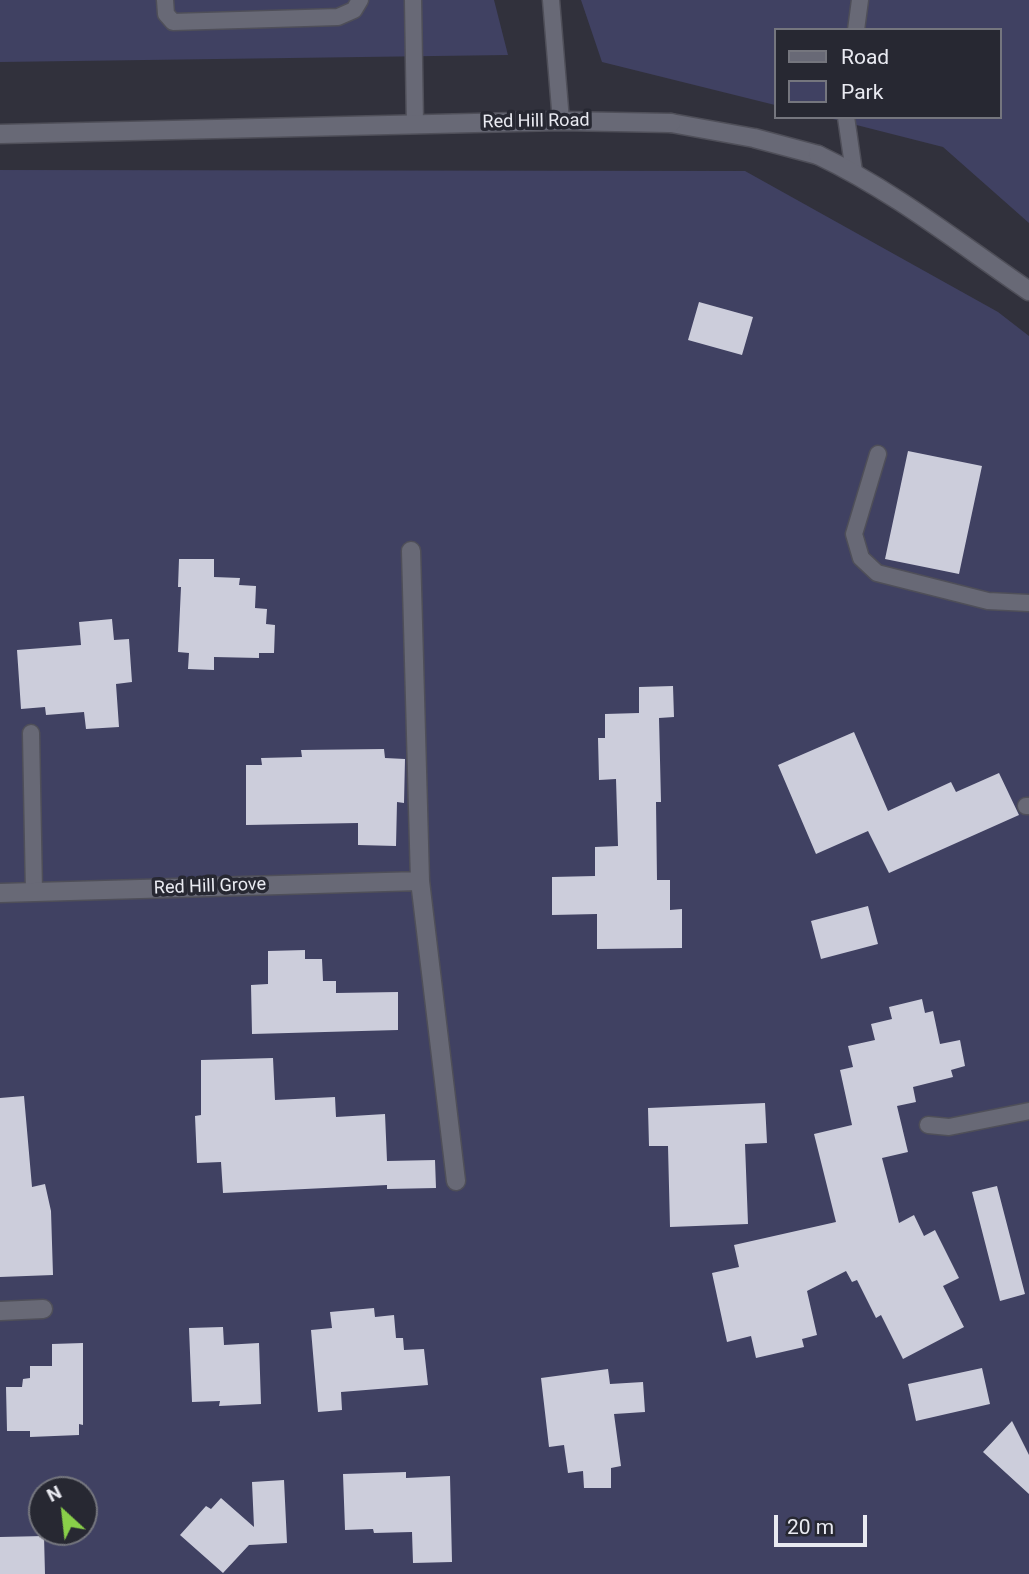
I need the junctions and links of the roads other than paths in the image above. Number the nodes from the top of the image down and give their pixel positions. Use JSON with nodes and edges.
{"nodes":[{"id":1,"x":165,"y":0,"type":"edge"},
{"id":2,"x":360,"y":0,"type":"edge"},
{"id":3,"x":413,"y":0,"type":"edge"},
{"id":4,"x":551,"y":0,"type":"edge"},
{"id":5,"x":860,"y":0,"type":"edge"},
{"id":6,"x":856,"y":28,"type":"edge"},
{"id":7,"x":846,"y":119,"type":"edge"},
{"id":8,"x":561,"y":121,"type":"junction"},
{"id":9,"x":415,"y":124,"type":"junction"},
{"id":10,"x":0,"y":134,"type":"edge"},
{"id":11,"x":854,"y":172,"type":"junction"},
{"id":12,"x":1029,"y":291,"type":"edge"},
{"id":13,"x":878,"y":454,"type":"dead end"},
{"id":14,"x":411,"y":551,"type":"dead end"},
{"id":15,"x":1029,"y":603,"type":"edge"},
{"id":16,"x":31,"y":733,"type":"dead end"},
{"id":17,"x":420,"y":881,"type":"junction"},
{"id":18,"x":34,"y":892,"type":"junction"},
{"id":19,"x":0,"y":893,"type":"edge"},
{"id":20,"x":1029,"y":1111,"type":"edge"},
{"id":21,"x":928,"y":1125,"type":"dead end"},
{"id":22,"x":456,"y":1181,"type":"dead end"},
{"id":23,"x":43,"y":1309,"type":"dead end"},
{"id":24,"x":0,"y":1311,"type":"edge"}],
"edges":[{"from":1,"to":2,"type":"lane"},
{"from":3,"to":9,"type":"lane"},
{"from":4,"to":8,"type":"lane"},
{"from":5,"to":6,"type":"lane"},
{"from":7,"to":11,"type":"lane"},
{"from":8,"to":9,"type":"street","name":"Red Hill Road"},
{"from":8,"to":11,"type":"street","name":"Red Hill Road"},
{"from":9,"to":10,"type":"street","name":"Red Hill Road"},
{"from":11,"to":12,"type":"street","name":"Red Hill Road"},
{"from":13,"to":15,"type":"lane"},
{"from":14,"to":17,"type":"street"},
{"from":16,"to":18,"type":"lane"},
{"from":17,"to":18,"type":"street","name":"Red Hill Grove"},
{"from":17,"to":22,"type":"street"},
{"from":18,"to":19,"type":"street","name":"Red Hill Grove"},
{"from":20,"to":21,"type":"lane"},
{"from":23,"to":24,"type":"street"}]}
